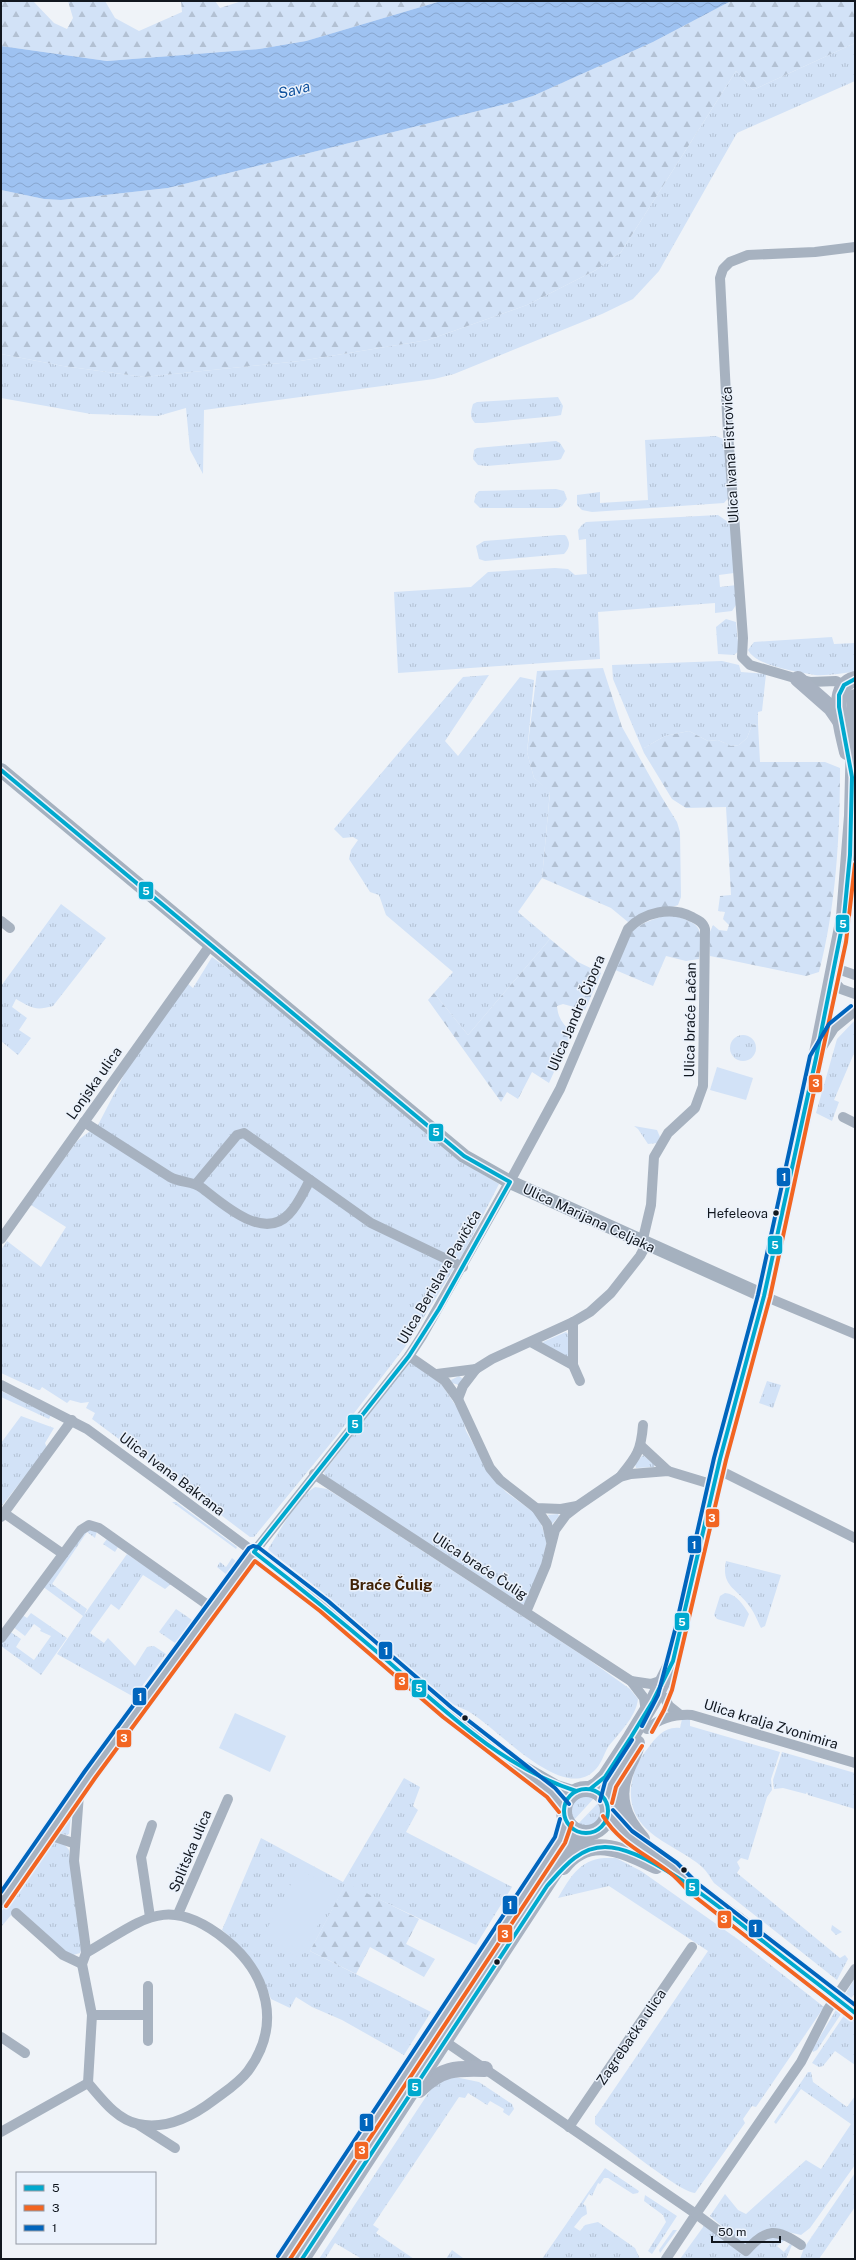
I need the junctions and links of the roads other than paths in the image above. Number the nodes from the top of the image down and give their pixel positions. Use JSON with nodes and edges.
{"nodes":[{"id":1,"x":855,"y":247,"type":"edge"},
{"id":2,"x":798,"y":679,"type":"junction"},
{"id":3,"x":850,"y":682,"type":"edge"},
{"id":4,"x":854,"y":699,"type":"edge"},
{"id":5,"x":842,"y":723,"type":"junction"},
{"id":6,"x":1,"y":770,"type":"edge"},
{"id":7,"x":852,"y":777,"type":"junction"},
{"id":8,"x":1,"y":921,"type":"edge"},
{"id":9,"x":703,"y":924,"type":"joint"},
{"id":10,"x":10,"y":928,"type":"dead end"},
{"id":11,"x":211,"y":944,"type":"junction"},
{"id":12,"x":833,"y":974,"type":"junction"},
{"id":13,"x":855,"y":975,"type":"edge"},
{"id":14,"x":855,"y":994,"type":"edge"},
{"id":15,"x":855,"y":1011,"type":"edge"},
{"id":16,"x":816,"y":1058,"type":"junction"},
{"id":17,"x":843,"y":1117,"type":"dead end"},
{"id":18,"x":84,"y":1122,"type":"junction"},
{"id":19,"x":855,"y":1123,"type":"edge"},
{"id":20,"x":310,"y":1180,"type":"junction"},
{"id":21,"x":510,"y":1182,"type":"junction"},
{"id":22,"x":196,"y":1184,"type":"junction"},
{"id":23,"x":1,"y":1239,"type":"edge"},
{"id":24,"x":644,"y":1244,"type":"junction"},
{"id":25,"x":463,"y":1267,"type":"junction"},
{"id":26,"x":764,"y":1296,"type":"junction"},
{"id":27,"x":573,"y":1322,"type":"junction"},
{"id":28,"x":855,"y":1334,"type":"edge"},
{"id":29,"x":531,"y":1342,"type":"junction"},
{"id":30,"x":409,"y":1356,"type":"junction"},
{"id":31,"x":573,"y":1365,"type":"junction"},
{"id":32,"x":476,"y":1369,"type":"junction"},
{"id":33,"x":437,"y":1374,"type":"junction"},
{"id":34,"x":580,"y":1381,"type":"dead end"},
{"id":35,"x":1,"y":1385,"type":"edge"},
{"id":36,"x":458,"y":1399,"type":"junction"},
{"id":37,"x":72,"y":1420,"type":"junction"},
{"id":38,"x":644,"y":1425,"type":"dead end"},
{"id":39,"x":642,"y":1446,"type":"junction"},
{"id":40,"x":717,"y":1469,"type":"junction"},
{"id":41,"x":668,"y":1471,"type":"junction"},
{"id":42,"x":314,"y":1474,"type":"junction"},
{"id":43,"x":620,"y":1477,"type":"junction"},
{"id":44,"x":714,"y":1485,"type":"junction"},
{"id":45,"x":579,"y":1505,"type":"junction"},
{"id":46,"x":536,"y":1508,"type":"junction"},
{"id":47,"x":2,"y":1515,"type":"edge"},
{"id":48,"x":855,"y":1538,"type":"edge"},
{"id":49,"x":551,"y":1541,"type":"junction"},
{"id":50,"x":254,"y":1552,"type":"junction"},
{"id":51,"x":62,"y":1554,"type":"junction"},
{"id":52,"x":212,"y":1608,"type":"junction"},
{"id":53,"x":526,"y":1612,"type":"junction"},
{"id":54,"x":1,"y":1638,"type":"edge"},
{"id":55,"x":667,"y":1674,"type":"junction"},
{"id":56,"x":631,"y":1681,"type":"junction"},
{"id":57,"x":664,"y":1697,"type":"junction"},
{"id":58,"x":679,"y":1714,"type":"junction"},
{"id":59,"x":646,"y":1722,"type":"junction"},
{"id":60,"x":637,"y":1743,"type":"junction"},
{"id":61,"x":509,"y":1759,"type":"junction"},
{"id":62,"x":855,"y":1763,"type":"edge"},
{"id":63,"x":583,"y":1790,"type":"junction"},
{"id":64,"x":79,"y":1792,"type":"junction"},
{"id":65,"x":228,"y":1799,"type":"dead end"},
{"id":66,"x":607,"y":1808,"type":"junction"},
{"id":67,"x":565,"y":1815,"type":"junction"},
{"id":68,"x":152,"y":1825,"type":"dead end"},
{"id":69,"x":592,"y":1832,"type":"junction"},
{"id":70,"x":49,"y":1835,"type":"junction"},
{"id":71,"x":73,"y":1843,"type":"junction"},
{"id":72,"x":655,"y":1860,"type":"junction"},
{"id":73,"x":547,"y":1886,"type":"junction"},
{"id":74,"x":1,"y":1903,"type":"edge"},
{"id":75,"x":16,"y":1913,"type":"dead end"},
{"id":76,"x":178,"y":1914,"type":"junction"},
{"id":77,"x":150,"y":1917,"type":"junction"},
{"id":78,"x":692,"y":1947,"type":"dead end"},
{"id":79,"x":86,"y":1953,"type":"junction"},
{"id":80,"x":82,"y":1964,"type":"junction"},
{"id":81,"x":855,"y":1969,"type":"edge"},
{"id":82,"x":148,"y":1986,"type":"dead end"},
{"id":83,"x":855,"y":2013,"type":"edge"},
{"id":84,"x":92,"y":2015,"type":"junction"},
{"id":85,"x":148,"y":2015,"type":"junction"},
{"id":86,"x":432,"y":2032,"type":"junction"},
{"id":87,"x":1,"y":2037,"type":"edge"},
{"id":88,"x":148,"y":2041,"type":"dead end"},
{"id":89,"x":445,"y":2041,"type":"junction"},
{"id":90,"x":25,"y":2053,"type":"dead end"},
{"id":91,"x":485,"y":2069,"type":"junction"},
{"id":92,"x":88,"y":2082,"type":"junction"},
{"id":93,"x":408,"y":2098,"type":"junction"},
{"id":94,"x":137,"y":2124,"type":"junction"},
{"id":95,"x":569,"y":2127,"type":"junction"},
{"id":96,"x":1,"y":2132,"type":"edge"},
{"id":97,"x":175,"y":2148,"type":"dead end"},
{"id":98,"x":701,"y":2217,"type":"junction"},
{"id":99,"x":801,"y":2245,"type":"dead end"},
{"id":100,"x":283,"y":2259,"type":"edge"},
{"id":101,"x":302,"y":2259,"type":"edge"},
{"id":102,"x":666,"y":2259,"type":"edge"}],
"edges":[{"from":1,"to":2,"type":"street","name":"Ulica Ivana Fistrovića"},
{"from":2,"to":3,"type":"street","name":"Ulica Ivana Fistrovića"},
{"from":2,"to":5,"type":"main road"},
{"from":3,"to":4,"type":"main road"},
{"from":3,"to":5,"type":"main road"},
{"from":4,"to":7,"type":"main road"},
{"from":5,"to":7,"type":"main road"},
{"from":6,"to":11,"type":"main road","name":"Ulica Marijana Celjaka"},
{"from":7,"to":12,"type":"main road"},
{"from":8,"to":10,"type":"street"},
{"from":9,"to":21,"type":"street","name":"Ulica Jandre Čipora"},
{"from":9,"to":24,"type":"street","name":"Ulica braće Lačan"},
{"from":11,"to":18,"type":"street","name":"Lonjska ulica"},
{"from":11,"to":21,"type":"main road","name":"Ulica Marijana Celjaka"},
{"from":12,"to":13,"type":"street"},
{"from":12,"to":14,"type":"street"},
{"from":12,"to":16,"type":"main road"},
{"from":15,"to":16,"type":"street"},
{"from":16,"to":26,"type":"main road"},
{"from":17,"to":19,"type":"street"},
{"from":18,"to":22,"type":"street"},
{"from":18,"to":23,"type":"street","name":"Lonjska ulica"},
{"from":20,"to":22,"type":"street"},
{"from":20,"to":22,"type":"street"},
{"from":20,"to":25,"type":"street"},
{"from":21,"to":24,"type":"main road","name":"Ulica Marijana Celjaka"},
{"from":21,"to":25,"type":"street","name":"Ulica Berislava Pavičića"},
{"from":24,"to":26,"type":"main road","name":"Ulica Marijana Celjaka"},
{"from":24,"to":27,"type":"street","name":"Ulica braće Lačan"},
{"from":25,"to":30,"type":"street","name":"Ulica Berislava Pavičića"},
{"from":26,"to":28,"type":"street"},
{"from":26,"to":40,"type":"main road"},
{"from":27,"to":29,"type":"street","name":"Ulica braće Lačan"},
{"from":27,"to":31,"type":"street"},
{"from":29,"to":31,"type":"street"},
{"from":29,"to":32,"type":"street","name":"Ulica braće Lačan"},
{"from":30,"to":33,"type":"street"},
{"from":30,"to":42,"type":"street","name":"Ulica Berislava Pavičića"},
{"from":31,"to":34,"type":"street"},
{"from":32,"to":33,"type":"street"},
{"from":32,"to":36,"type":"street"},
{"from":33,"to":36,"type":"street"},
{"from":35,"to":37,"type":"street","name":"Ulica Ivana Bakrana"},
{"from":36,"to":46,"type":"street"},
{"from":37,"to":47,"type":"street"},
{"from":37,"to":50,"type":"street","name":"Ulica Ivana Bakrana"},
{"from":38,"to":39,"type":"street"},
{"from":39,"to":41,"type":"street"},
{"from":39,"to":43,"type":"street"},
{"from":40,"to":44,"type":"main road"},
{"from":40,"to":48,"type":"street"},
{"from":41,"to":43,"type":"street"},
{"from":41,"to":44,"type":"street"},
{"from":42,"to":50,"type":"street","name":"Ulica Berislava Pavičića"},
{"from":42,"to":53,"type":"street","name":"Ulica braće Čulig"},
{"from":43,"to":45,"type":"street"},
{"from":44,"to":55,"type":"main road"},
{"from":45,"to":46,"type":"street"},
{"from":45,"to":49,"type":"street"},
{"from":46,"to":49,"type":"street"},
{"from":47,"to":51,"type":"street"},
{"from":49,"to":53,"type":"street"},
{"from":50,"to":52,"type":"street","name":"Ulica Berislava Pavičića"},
{"from":50,"to":61,"type":"street","name":"Ulica Ivana Bakrana"},
{"from":51,"to":52,"type":"street"},
{"from":51,"to":54,"type":"street"},
{"from":52,"to":64,"type":"street","name":"Ulica Berislava Pavičića"},
{"from":53,"to":56,"type":"street","name":"Ulica braće Čulig"},
{"from":55,"to":56,"type":"street","name":"Ulica braće Čulig"},
{"from":55,"to":57,"type":"main road"},
{"from":55,"to":59,"type":"main road"},
{"from":56,"to":59,"type":"street","name":"Ulica braće Čulig"},
{"from":57,"to":58,"type":"street"},
{"from":57,"to":59,"type":"main road"},
{"from":58,"to":59,"type":"street","name":"Ulica kralja Zvonimira"},
{"from":58,"to":62,"type":"street","name":"Ulica kralja Zvonimira"},
{"from":59,"to":60,"type":"main road"},
{"from":59,"to":63,"type":"main road"},
{"from":60,"to":66,"type":"main road"},
{"from":60,"to":72,"type":"main road"},
{"from":61,"to":63,"type":"street"},
{"from":61,"to":67,"type":"street"},
{"from":63,"to":66,"type":"main road"},
{"from":63,"to":67,"type":"main road"},
{"from":64,"to":70,"type":"street","name":"Ulica Berislava Pavičića"},
{"from":64,"to":71,"type":"street"},
{"from":65,"to":76,"type":"street","name":"Splitska ulica"},
{"from":66,"to":69,"type":"main road"},
{"from":66,"to":72,"type":"main road"},
{"from":67,"to":69,"type":"main road"},
{"from":67,"to":86,"type":"main road"},
{"from":68,"to":77,"type":"street","name":"Splitska ulica"},
{"from":69,"to":72,"type":"main road"},
{"from":69,"to":73,"type":"main road"},
{"from":70,"to":71,"type":"street"},
{"from":70,"to":74,"type":"street","name":"Ulica Berislava Pavičića"},
{"from":71,"to":79,"type":"street"},
{"from":72,"to":73,"type":"main road"},
{"from":72,"to":83,"type":"main road","bridge":true},
{"from":73,"to":89,"type":"main road"},
{"from":75,"to":80,"type":"street"},
{"from":76,"to":77,"type":"street"},
{"from":76,"to":94,"type":"street"},
{"from":77,"to":79,"type":"street"},
{"from":78,"to":95,"type":"street","name":"Zagrebačka ulica"},
{"from":79,"to":80,"type":"street"},
{"from":80,"to":84,"type":"street"},
{"from":81,"to":98,"type":"street"},
{"from":82,"to":85,"type":"street"},
{"from":84,"to":85,"type":"street"},
{"from":84,"to":92,"type":"street"},
{"from":85,"to":88,"type":"street"},
{"from":86,"to":89,"type":"street"},
{"from":86,"to":100,"type":"main road"},
{"from":87,"to":90,"type":"street"},
{"from":89,"to":91,"type":"street"},
{"from":89,"to":93,"type":"main road"},
{"from":91,"to":93,"type":"main road"},
{"from":91,"to":95,"type":"street"},
{"from":92,"to":94,"type":"street"},
{"from":92,"to":96,"type":"street"},
{"from":93,"to":101,"type":"main road"},
{"from":94,"to":97,"type":"street"},
{"from":95,"to":98,"type":"street"},
{"from":98,"to":99,"type":"street"},
{"from":98,"to":102,"type":"street"}]}
